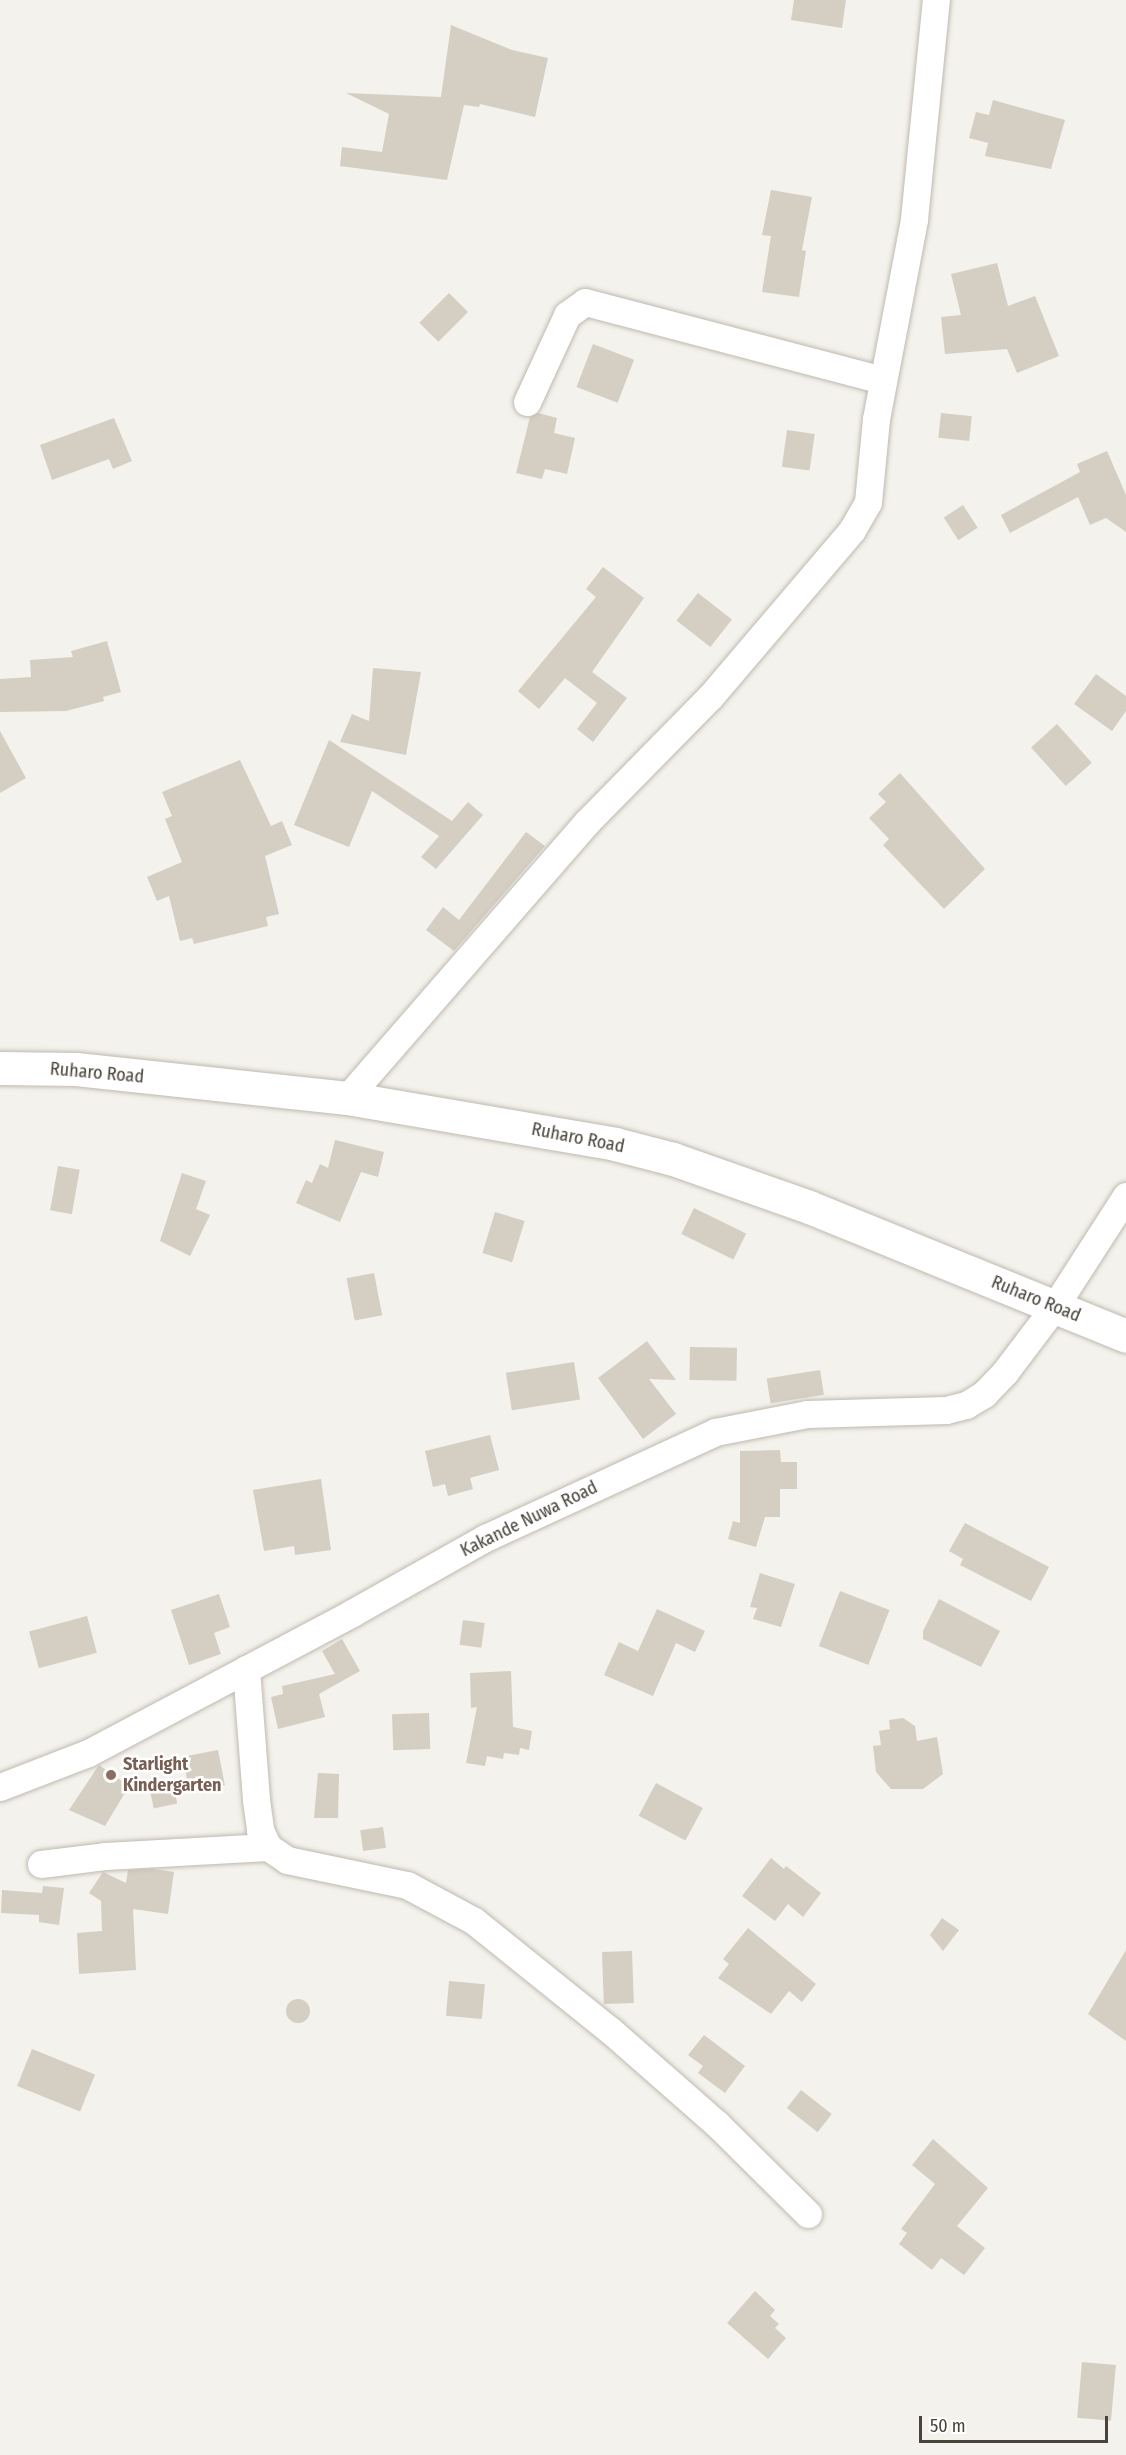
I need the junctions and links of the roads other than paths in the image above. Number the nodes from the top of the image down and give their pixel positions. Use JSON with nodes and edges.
{"nodes":[{"id":1,"x":936,"y":0,"type":"edge"},
{"id":2,"x":884,"y":380,"type":"junction"},
{"id":3,"x":527,"y":402,"type":"dead end"},
{"id":4,"x":0,"y":1068,"type":"edge"},
{"id":5,"x":347,"y":1098,"type":"junction"},
{"id":6,"x":1126,"y":1196,"type":"edge"},
{"id":7,"x":1055,"y":1306,"type":"junction"},
{"id":8,"x":1126,"y":1336,"type":"edge"},
{"id":9,"x":246,"y":1669,"type":"junction"},
{"id":10,"x":0,"y":1787,"type":"edge"},
{"id":11,"x":268,"y":1847,"type":"junction"},
{"id":12,"x":41,"y":1864,"type":"dead end"},
{"id":13,"x":808,"y":2214,"type":"dead end"}],
"edges":[{"from":1,"to":2,"type":"street"},
{"from":2,"to":3,"type":"street"},
{"from":2,"to":5,"type":"street"},
{"from":4,"to":5,"type":"street","name":"Ruharo Road"},
{"from":5,"to":7,"type":"street","name":"Ruharo Road"},
{"from":6,"to":7,"type":"street","name":"Kakande Nuwa Road"},
{"from":7,"to":8,"type":"street","name":"Ruharo Road"},
{"from":7,"to":9,"type":"street","name":"Kakande Nuwa Road"},
{"from":9,"to":10,"type":"street","name":"Kakande Nuwa Road"},
{"from":9,"to":11,"type":"street"},
{"from":11,"to":12,"type":"street"},
{"from":11,"to":13,"type":"street"}]}
